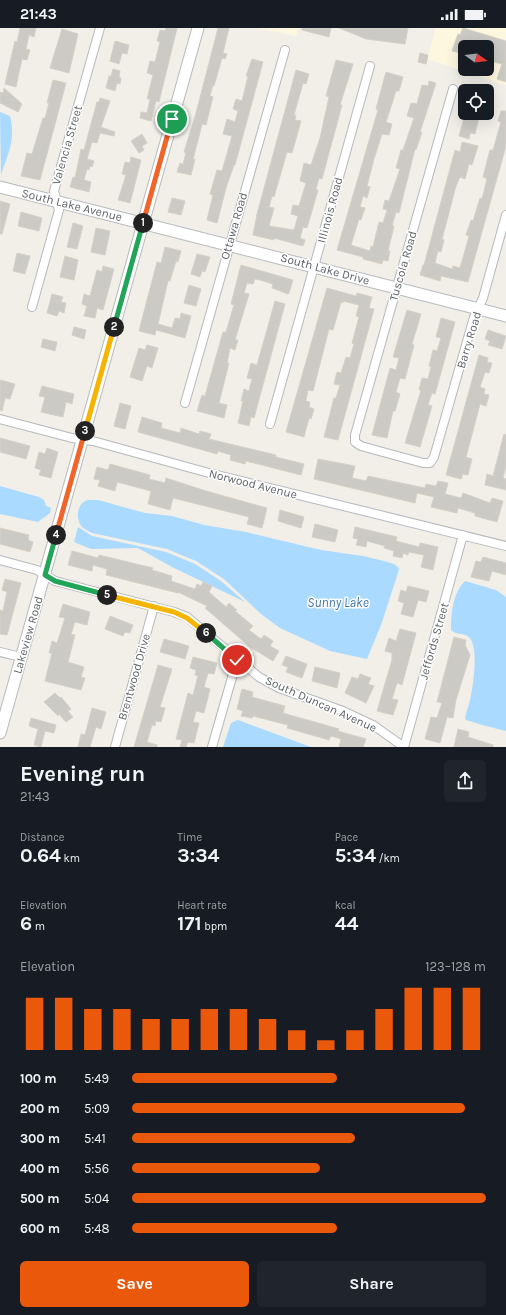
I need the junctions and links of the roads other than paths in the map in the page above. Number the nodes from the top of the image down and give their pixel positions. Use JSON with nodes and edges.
{"nodes":[{"id":1,"x":100,"y":28,"type":"edge"},
{"id":2,"x":198,"y":28,"type":"edge"},
{"id":3,"x":285,"y":50,"type":"dead end"},
{"id":4,"x":370,"y":66,"type":"dead end"},
{"id":5,"x":453,"y":90,"type":"dead end"},
{"id":6,"x":0,"y":187,"type":"edge"},
{"id":7,"x":56,"y":201,"type":"junction"},
{"id":8,"x":506,"y":215,"type":"edge"},
{"id":9,"x":143,"y":223,"type":"junction"},
{"id":10,"x":229,"y":245,"type":"junction"},
{"id":11,"x":315,"y":267,"type":"junction"},
{"id":12,"x":396,"y":288,"type":"junction"},
{"id":13,"x":32,"y":307,"type":"dead end"},
{"id":14,"x":478,"y":308,"type":"junction"},
{"id":15,"x":506,"y":316,"type":"edge"},
{"id":16,"x":185,"y":403,"type":"dead end"},
{"id":17,"x":0,"y":420,"type":"edge"},
{"id":18,"x":270,"y":424,"type":"dead end"},
{"id":19,"x":83,"y":440,"type":"junction"},
{"id":20,"x":430,"y":463,"type":"joint"},
{"id":21,"x":463,"y":535,"type":"junction"},
{"id":22,"x":506,"y":546,"type":"edge"},
{"id":23,"x":0,"y":560,"type":"edge"},
{"id":24,"x":45,"y":575,"type":"junction"},
{"id":25,"x":154,"y":606,"type":"junction"},
{"id":26,"x":0,"y":652,"type":"edge"},
{"id":27,"x":21,"y":657,"type":"junction"},
{"id":28,"x":237,"y":660,"type":"junction"},
{"id":29,"x":0,"y":733,"type":"edge"},
{"id":30,"x":115,"y":747,"type":"edge"},
{"id":31,"x":212,"y":747,"type":"edge"},
{"id":32,"x":404,"y":747,"type":"edge"}],
"edges":[{"from":1,"to":7,"type":"street","name":"Valencia Street"},
{"from":2,"to":9,"type":"street","name":"Lakeview Road"},
{"from":3,"to":10,"type":"street","name":"Ottawa Road"},
{"from":4,"to":11,"type":"street","name":"Illinois Road"},
{"from":5,"to":12,"type":"street","name":"Tuscola Road"},
{"from":6,"to":7,"type":"street","name":"South Lake Avenue"},
{"from":7,"to":9,"type":"street","name":"South Lake Avenue"},
{"from":7,"to":13,"type":"street","name":"Valencia Street"},
{"from":8,"to":14,"type":"street","name":"Barry Road"},
{"from":9,"to":10,"type":"street","name":"South Lake Drive"},
{"from":9,"to":19,"type":"street","name":"Lakeview Road"},
{"from":10,"to":11,"type":"street","name":"South Lake Drive"},
{"from":10,"to":16,"type":"street","name":"Ottawa Road"},
{"from":11,"to":12,"type":"street","name":"South Lake Drive"},
{"from":11,"to":18,"type":"street","name":"Illinois Road"},
{"from":12,"to":14,"type":"street","name":"South Lake Drive"},
{"from":12,"to":20,"type":"street","name":"Tuscola Road"},
{"from":14,"to":15,"type":"street","name":"South Lake Drive"},
{"from":14,"to":20,"type":"street","name":"Barry Road"},
{"from":17,"to":19,"type":"street","name":"Norwood Avenue"},
{"from":19,"to":21,"type":"street","name":"Norwood Avenue"},
{"from":19,"to":24,"type":"street","name":"Lakeview Road"},
{"from":21,"to":22,"type":"street","name":"Norwood Avenue"},
{"from":21,"to":32,"type":"street","name":"Jeffords Street"},
{"from":23,"to":24,"type":"street","name":"South Duncan Avenue"},
{"from":24,"to":25,"type":"street","name":"South Duncan Avenue"},
{"from":24,"to":27,"type":"street","name":"Lakeview Road"},
{"from":25,"to":28,"type":"street","name":"South Duncan Avenue"},
{"from":25,"to":30,"type":"street","name":"Brentwood Drive"},
{"from":26,"to":27,"type":"street"},
{"from":27,"to":29,"type":"street","name":"Lakeview Road"},
{"from":28,"to":31,"type":"street"},
{"from":28,"to":32,"type":"street","name":"South Duncan Avenue"}]}
